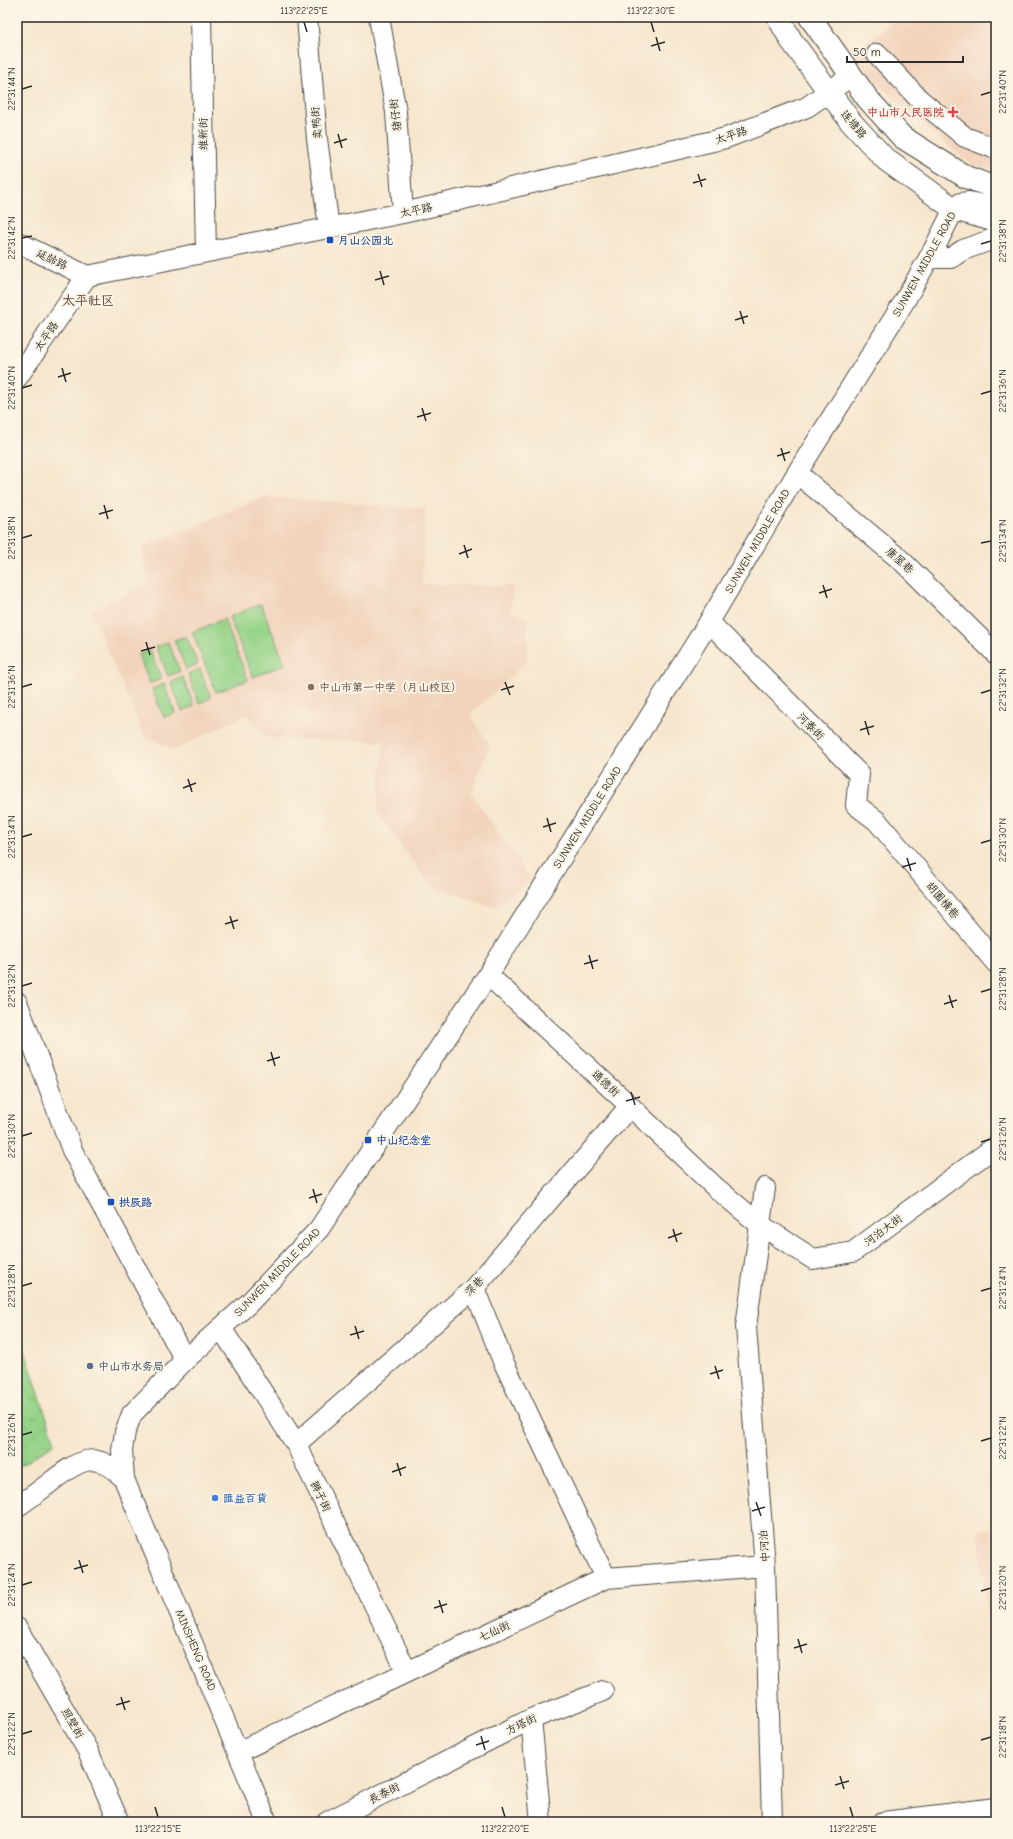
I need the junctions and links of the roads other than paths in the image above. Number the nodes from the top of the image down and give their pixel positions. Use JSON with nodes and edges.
{"nodes":[{"id":1,"x":201,"y":17,"type":"edge"},
{"id":2,"x":307,"y":17,"type":"edge"},
{"id":3,"x":379,"y":17,"type":"edge"},
{"id":4,"x":778,"y":17,"type":"edge"},
{"id":5,"x":810,"y":17,"type":"edge"},
{"id":6,"x":877,"y":54,"type":"dead end"},
{"id":7,"x":851,"y":76,"type":"junction"},
{"id":8,"x":829,"y":92,"type":"junction"},
{"id":9,"x":996,"y":149,"type":"edge"},
{"id":10,"x":996,"y":188,"type":"edge"},
{"id":11,"x":954,"y":208,"type":"junction"},
{"id":12,"x":996,"y":208,"type":"edge"},
{"id":13,"x":403,"y":213,"type":"junction"},
{"id":14,"x":996,"y":221,"type":"edge"},
{"id":15,"x":329,"y":228,"type":"junction"},
{"id":16,"x":996,"y":238,"type":"edge"},
{"id":17,"x":17,"y":242,"type":"edge"},
{"id":18,"x":936,"y":245,"type":"junction"},
{"id":19,"x":206,"y":251,"type":"junction"},
{"id":20,"x":87,"y":276,"type":"junction"},
{"id":21,"x":17,"y":378,"type":"edge"},
{"id":22,"x":797,"y":473,"type":"junction"},
{"id":23,"x":709,"y":622,"type":"junction"},
{"id":24,"x":996,"y":654,"type":"edge"},
{"id":25,"x":889,"y":836,"type":"joint"},
{"id":26,"x":996,"y":963,"type":"edge"},
{"id":27,"x":488,"y":975,"type":"junction"},
{"id":28,"x":17,"y":1002,"type":"edge"},
{"id":29,"x":630,"y":1106,"type":"junction"},
{"id":30,"x":996,"y":1146,"type":"edge"},
{"id":31,"x":765,"y":1188,"type":"dead end"},
{"id":32,"x":759,"y":1224,"type":"junction"},
{"id":33,"x":474,"y":1288,"type":"junction"},
{"id":34,"x":221,"y":1328,"type":"junction"},
{"id":35,"x":185,"y":1360,"type":"junction"},
{"id":36,"x":296,"y":1444,"type":"junction"},
{"id":37,"x":124,"y":1479,"type":"junction"},
{"id":38,"x":17,"y":1506,"type":"edge"},
{"id":39,"x":765,"y":1566,"type":"junction"},
{"id":40,"x":606,"y":1578,"type":"junction"},
{"id":41,"x":17,"y":1628,"type":"edge"},
{"id":42,"x":407,"y":1672,"type":"junction"},
{"id":43,"x":603,"y":1691,"type":"dead end"},
{"id":44,"x":531,"y":1719,"type":"junction"},
{"id":45,"x":238,"y":1752,"type":"junction"},
{"id":46,"x":442,"y":1764,"type":"joint"},
{"id":47,"x":996,"y":1808,"type":"edge"},
{"id":48,"x":119,"y":1822,"type":"edge"},
{"id":49,"x":267,"y":1822,"type":"edge"},
{"id":50,"x":327,"y":1822,"type":"edge"},
{"id":51,"x":541,"y":1822,"type":"edge"},
{"id":52,"x":772,"y":1822,"type":"edge"},
{"id":53,"x":883,"y":1822,"type":"edge"}],
"edges":[{"from":1,"to":19,"type":"street","name":"维新街"},
{"from":2,"to":15,"type":"street","name":"卖鸭街"},
{"from":3,"to":13,"type":"street","name":"猪仔街"},
{"from":4,"to":8,"type":"main road","name":"连塘路"},
{"from":5,"to":7,"type":"main road"},
{"from":6,"to":9,"type":"street"},
{"from":7,"to":8,"type":"street","name":"太平路"},
{"from":7,"to":10,"type":"main road"},
{"from":8,"to":11,"type":"main road","name":"连塘路"},
{"from":8,"to":13,"type":"street","name":"太平路"},
{"from":11,"to":12,"type":"street","name":"SUNWEN MIDDLE ROAD"},
{"from":11,"to":14,"type":"main road","name":"连塘路"},
{"from":11,"to":18,"type":"street","name":"SUNWEN MIDDLE ROAD"},
{"from":13,"to":15,"type":"street","name":"太平路"},
{"from":15,"to":19,"type":"street","name":"太平路"},
{"from":16,"to":18,"type":"street"},
{"from":17,"to":20,"type":"street","name":"延龄路"},
{"from":18,"to":22,"type":"street","name":"SUNWEN MIDDLE ROAD"},
{"from":19,"to":20,"type":"street","name":"太平路"},
{"from":20,"to":21,"type":"street","name":"太平路"},
{"from":22,"to":23,"type":"street","name":"SUNWEN MIDDLE ROAD"},
{"from":22,"to":24,"type":"street","name":"唐屋巷"},
{"from":23,"to":25,"type":"street","name":"河泰街"},
{"from":23,"to":27,"type":"street","name":"SUNWEN MIDDLE ROAD"},
{"from":25,"to":26,"type":"street","name":"胡園橫巷"},
{"from":27,"to":29,"type":"street","name":"通德街"},
{"from":27,"to":34,"type":"street","name":"SUNWEN MIDDLE ROAD"},
{"from":28,"to":35,"type":"street"},
{"from":29,"to":32,"type":"street","name":"通德街"},
{"from":29,"to":33,"type":"street","name":"深巷"},
{"from":30,"to":32,"type":"street","name":"河泊大街"},
{"from":31,"to":32,"type":"street","name":"中河泊"},
{"from":32,"to":39,"type":"street","name":"中河泊"},
{"from":33,"to":36,"type":"street","name":"深巷"},
{"from":33,"to":40,"type":"street"},
{"from":34,"to":35,"type":"street","name":"SUNWEN MIDDLE ROAD"},
{"from":34,"to":36,"type":"street","name":"狮子街"},
{"from":35,"to":37,"type":"street","name":"SUNWEN MIDDLE ROAD"},
{"from":36,"to":42,"type":"street","name":"狮子街"},
{"from":37,"to":38,"type":"street"},
{"from":37,"to":45,"type":"street","name":"MINSHENG ROAD"},
{"from":39,"to":40,"type":"street","name":"七仙街"},
{"from":39,"to":52,"type":"street","name":"中河泊"},
{"from":40,"to":42,"type":"street","name":"七仙街"},
{"from":41,"to":48,"type":"street","name":"照壁街"},
{"from":42,"to":45,"type":"street","name":"七仙街"},
{"from":43,"to":44,"type":"street","name":"方塔街"},
{"from":44,"to":46,"type":"street","name":"方塔街"},
{"from":44,"to":51,"type":"street"},
{"from":45,"to":49,"type":"street","name":"MINSHENG ROAD"},
{"from":46,"to":50,"type":"street","name":"長泰街"},
{"from":47,"to":53,"type":"street"}]}
